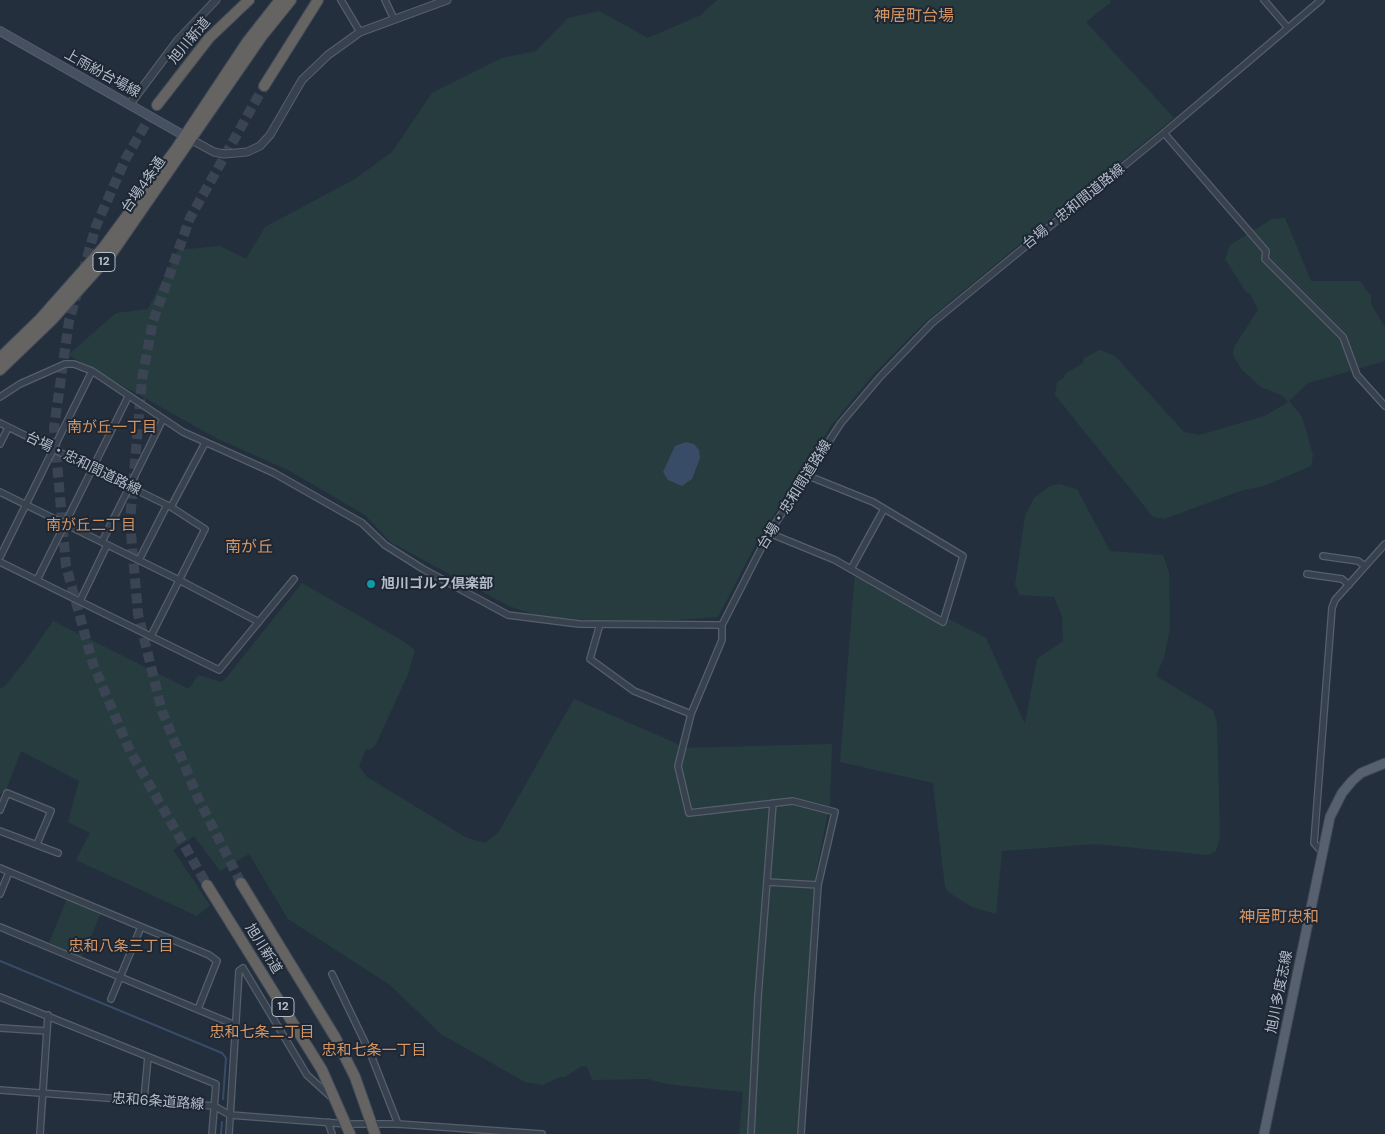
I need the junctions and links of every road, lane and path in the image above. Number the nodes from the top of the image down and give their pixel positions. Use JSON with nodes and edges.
{"nodes":[{"id":1,"x":216,"y":0,"type":"edge"},
{"id":2,"x":249,"y":0,"type":"edge"},
{"id":3,"x":280,"y":0,"type":"edge"},
{"id":4,"x":291,"y":0,"type":"edge"},
{"id":5,"x":318,"y":0,"type":"edge"},
{"id":6,"x":341,"y":0,"type":"edge"},
{"id":7,"x":385,"y":0,"type":"edge"},
{"id":8,"x":447,"y":0,"type":"edge"},
{"id":9,"x":1264,"y":0,"type":"edge"},
{"id":10,"x":1321,"y":0,"type":"edge"},
{"id":11,"x":436,"y":2,"type":"edge"},
{"id":12,"x":394,"y":19,"type":"junction"},
{"id":13,"x":1288,"y":28,"type":"junction"},
{"id":14,"x":0,"y":31,"type":"edge"},
{"id":15,"x":360,"y":32,"type":"junction"},
{"id":16,"x":264,"y":86,"type":"tunnel mouth"},
{"id":17,"x":130,"y":104,"type":"junction"},
{"id":18,"x":157,"y":105,"type":"tunnel mouth"},
{"id":19,"x":1164,"y":133,"type":"junction"},
{"id":20,"x":188,"y":138,"type":"junction"},
{"id":21,"x":0,"y":358,"type":"edge"},
{"id":22,"x":0,"y":370,"type":"edge"},
{"id":23,"x":92,"y":371,"type":"junction"},
{"id":24,"x":0,"y":397,"type":"edge"},
{"id":25,"x":128,"y":397,"type":"junction"},
{"id":26,"x":1385,"y":406,"type":"edge"},
{"id":27,"x":163,"y":419,"type":"junction"},
{"id":28,"x":0,"y":423,"type":"edge"},
{"id":29,"x":8,"y":428,"type":"junction"},
{"id":30,"x":205,"y":443,"type":"junction"},
{"id":31,"x":0,"y":444,"type":"edge"},
{"id":32,"x":54,"y":449,"type":"junction"},
{"id":33,"x":92,"y":468,"type":"junction"},
{"id":34,"x":806,"y":475,"type":"junction"},
{"id":35,"x":130,"y":487,"type":"junction"},
{"id":36,"x":0,"y":492,"type":"edge"},
{"id":37,"x":26,"y":504,"type":"junction"},
{"id":38,"x":169,"y":506,"type":"junction"},
{"id":39,"x":884,"y":508,"type":"junction"},
{"id":40,"x":66,"y":524,"type":"junction"},
{"id":41,"x":768,"y":533,"type":"junction"},
{"id":42,"x":104,"y":544,"type":"junction"},
{"id":43,"x":1385,"y":544,"type":"edge"},
{"id":44,"x":1323,"y":556,"type":"dead end"},
{"id":45,"x":0,"y":557,"type":"edge"},
{"id":46,"x":139,"y":560,"type":"junction"},
{"id":47,"x":0,"y":562,"type":"edge"},
{"id":48,"x":1365,"y":566,"type":"junction"},
{"id":49,"x":851,"y":569,"type":"junction"},
{"id":50,"x":1307,"y":574,"type":"dead end"},
{"id":51,"x":294,"y":579,"type":"dead end"},
{"id":52,"x":37,"y":580,"type":"junction"},
{"id":53,"x":179,"y":580,"type":"junction"},
{"id":54,"x":1349,"y":584,"type":"junction"},
{"id":55,"x":80,"y":601,"type":"junction"},
{"id":56,"x":259,"y":622,"type":"junction"},
{"id":57,"x":600,"y":624,"type":"junction"},
{"id":58,"x":722,"y":625,"type":"junction"},
{"id":59,"x":152,"y":636,"type":"junction"},
{"id":60,"x":691,"y":714,"type":"junction"},
{"id":61,"x":1385,"y":763,"type":"edge"},
{"id":62,"x":773,"y":803,"type":"junction"},
{"id":63,"x":0,"y":810,"type":"edge"},
{"id":64,"x":0,"y":831,"type":"edge"},
{"id":65,"x":37,"y":844,"type":"junction"},
{"id":66,"x":1322,"y":852,"type":"junction"},
{"id":67,"x":58,"y":853,"type":"dead end"},
{"id":68,"x":0,"y":868,"type":"edge"},
{"id":69,"x":9,"y":872,"type":"junction"},
{"id":70,"x":767,"y":882,"type":"junction"},
{"id":71,"x":241,"y":883,"type":"tunnel mouth"},
{"id":72,"x":207,"y":885,"type":"tunnel mouth"},
{"id":73,"x":818,"y":885,"type":"junction"},
{"id":74,"x":0,"y":894,"type":"edge"},
{"id":75,"x":0,"y":927,"type":"edge"},
{"id":76,"x":140,"y":927,"type":"junction"},
{"id":77,"x":332,"y":974,"type":"dead end"},
{"id":78,"x":120,"y":977,"type":"junction"},
{"id":79,"x":0,"y":997,"type":"edge"},
{"id":80,"x":111,"y":1000,"type":"dead end"},
{"id":81,"x":198,"y":1009,"type":"junction"},
{"id":82,"x":48,"y":1015,"type":"junction"},
{"id":83,"x":235,"y":1025,"type":"junction"},
{"id":84,"x":0,"y":1028,"type":"edge"},
{"id":85,"x":47,"y":1031,"type":"junction"},
{"id":86,"x":148,"y":1057,"type":"junction"},
{"id":87,"x":0,"y":1090,"type":"edge"},
{"id":88,"x":42,"y":1094,"type":"junction"},
{"id":89,"x":144,"y":1100,"type":"junction"},
{"id":90,"x":338,"y":1103,"type":"junction"},
{"id":91,"x":214,"y":1106,"type":"junction"},
{"id":92,"x":230,"y":1114,"type":"junction"},
{"id":93,"x":328,"y":1122,"type":"junction"},
{"id":94,"x":398,"y":1124,"type":"junction"},
{"id":95,"x":349,"y":1129,"type":"edge"},
{"id":96,"x":374,"y":1129,"type":"edge"},
{"id":97,"x":512,"y":1133,"type":"edge"},
{"id":98,"x":40,"y":1134,"type":"edge"},
{"id":99,"x":212,"y":1134,"type":"edge"},
{"id":100,"x":230,"y":1134,"type":"edge"},
{"id":101,"x":332,"y":1134,"type":"edge"},
{"id":102,"x":542,"y":1134,"type":"edge"},
{"id":103,"x":751,"y":1134,"type":"edge"},
{"id":104,"x":801,"y":1134,"type":"edge"},
{"id":105,"x":1264,"y":1134,"type":"edge"}],
"edges":[{"from":1,"to":17,"type":"street"},
{"from":2,"to":18,"type":"highway","name":"旭川新道"},
{"from":3,"to":20,"type":"highway","name":"台場4条通","number":"12"},
{"from":4,"to":20,"type":"highway","name":"台場4条通","number":"12"},
{"from":5,"to":16,"type":"highway"},
{"from":6,"to":15,"type":"street"},
{"from":7,"to":12,"type":"street"},
{"from":8,"to":11,"type":"street"},
{"from":9,"to":13,"type":"street"},
{"from":10,"to":13,"type":"street","name":"台場・忠和間道路線"},
{"from":11,"to":12,"type":"street"},
{"from":12,"to":15,"type":"street"},
{"from":13,"to":19,"type":"street","name":"台場・忠和間道路線"},
{"from":14,"to":17,"type":"main road","name":"上雨紛台場線"},
{"from":15,"to":20,"type":"street"},
{"from":17,"to":20,"type":"main road","name":"上雨紛台場線"},
{"from":19,"to":26,"type":"street"},
{"from":19,"to":34,"type":"street","name":"台場・忠和間道路線"},
{"from":20,"to":21,"type":"highway","name":"台場4条通","number":"12"},
{"from":20,"to":22,"type":"highway","name":"台場4条通","number":"12"},
{"from":23,"to":24,"type":"street"},
{"from":23,"to":25,"type":"street"},
{"from":23,"to":32,"type":"street"},
{"from":25,"to":27,"type":"street"},
{"from":25,"to":33,"type":"street"},
{"from":27,"to":30,"type":"street"},
{"from":27,"to":35,"type":"street"},
{"from":28,"to":29,"type":"street","name":"台場・忠和間道路線"},
{"from":29,"to":31,"type":"street"},
{"from":29,"to":32,"type":"street","name":"台場・忠和間道路線"},
{"from":30,"to":38,"type":"street"},
{"from":30,"to":57,"type":"street"},
{"from":32,"to":33,"type":"street","name":"台場・忠和間道路線"},
{"from":32,"to":37,"type":"street"},
{"from":33,"to":35,"type":"street","name":"台場・忠和間道路線"},
{"from":33,"to":40,"type":"street"},
{"from":34,"to":39,"type":"street"},
{"from":34,"to":41,"type":"street","name":"台場・忠和間道路線"},
{"from":35,"to":38,"type":"street","name":"台場・忠和間道路線"},
{"from":35,"to":42,"type":"street"},
{"from":36,"to":37,"type":"street"},
{"from":37,"to":40,"type":"street"},
{"from":37,"to":45,"type":"street"},
{"from":38,"to":46,"type":"street"},
{"from":38,"to":53,"type":"street","name":"台場・忠和間道路線"},
{"from":39,"to":49,"type":"street"},
{"from":39,"to":49,"type":"street"},
{"from":40,"to":42,"type":"street"},
{"from":40,"to":52,"type":"street"},
{"from":41,"to":49,"type":"street"},
{"from":41,"to":58,"type":"street","name":"台場・忠和間道路線"},
{"from":42,"to":46,"type":"street"},
{"from":42,"to":55,"type":"street"},
{"from":43,"to":48,"type":"street"},
{"from":44,"to":48,"type":"street"},
{"from":46,"to":53,"type":"street"},
{"from":47,"to":52,"type":"street"},
{"from":48,"to":54,"type":"street"},
{"from":50,"to":54,"type":"street"},
{"from":51,"to":56,"type":"street"},
{"from":52,"to":55,"type":"street"},
{"from":53,"to":56,"type":"street"},
{"from":53,"to":59,"type":"street"},
{"from":54,"to":66,"type":"street"},
{"from":55,"to":59,"type":"street"},
{"from":56,"to":59,"type":"street"},
{"from":57,"to":58,"type":"street"},
{"from":57,"to":60,"type":"street"},
{"from":58,"to":60,"type":"street","name":"台場・忠和間道路線"},
{"from":60,"to":62,"type":"street","name":"台場・忠和間道路線"},
{"from":61,"to":66,"type":"main road","name":"旭川多度志線"},
{"from":62,"to":70,"type":"street"},
{"from":62,"to":73,"type":"street"},
{"from":63,"to":65,"type":"street"},
{"from":64,"to":65,"type":"street"},
{"from":65,"to":67,"type":"street"},
{"from":66,"to":105,"type":"main road","name":"旭川多度志線"},
{"from":68,"to":69,"type":"street"},
{"from":69,"to":74,"type":"street"},
{"from":69,"to":76,"type":"street"},
{"from":70,"to":73,"type":"street"},
{"from":70,"to":103,"type":"street"},
{"from":71,"to":96,"type":"highway","name":"旭川新道","number":"12"},
{"from":72,"to":90,"type":"highway","name":"旭川新道","number":"12"},
{"from":73,"to":104,"type":"street"},
{"from":75,"to":78,"type":"street"},
{"from":76,"to":78,"type":"street"},
{"from":76,"to":81,"type":"street"},
{"from":77,"to":94,"type":"street"},
{"from":78,"to":80,"type":"street"},
{"from":78,"to":81,"type":"street"},
{"from":79,"to":82,"type":"street"},
{"from":81,"to":83,"type":"street"},
{"from":82,"to":85,"type":"street"},
{"from":82,"to":86,"type":"street"},
{"from":83,"to":90,"type":"street"},
{"from":83,"to":92,"type":"street"},
{"from":84,"to":85,"type":"street"},
{"from":85,"to":88,"type":"street"},
{"from":86,"to":89,"type":"street"},
{"from":86,"to":91,"type":"street"},
{"from":87,"to":88,"type":"street","name":"忠和6条道路線"},
{"from":88,"to":89,"type":"street","name":"忠和6条道路線"},
{"from":88,"to":98,"type":"street"},
{"from":89,"to":91,"type":"street","name":"忠和6条道路線"},
{"from":90,"to":95,"type":"highway","name":"旭川新道","number":"12"},
{"from":91,"to":92,"type":"street","name":"忠和6条道路線"},
{"from":91,"to":99,"type":"street"},
{"from":92,"to":93,"type":"street","name":"忠和6条道路線"},
{"from":92,"to":100,"type":"street"},
{"from":93,"to":95,"type":"street","name":"忠和6条道路線"},
{"from":93,"to":101,"type":"street"},
{"from":94,"to":96,"type":"street","name":"忠和6条道路線"},
{"from":94,"to":97,"type":"street","name":"忠和6条道路線"},
{"from":95,"to":96,"type":"street","name":"忠和6条道路線"},
{"from":97,"to":102,"type":"street","name":"忠和6条道路線"}]}
